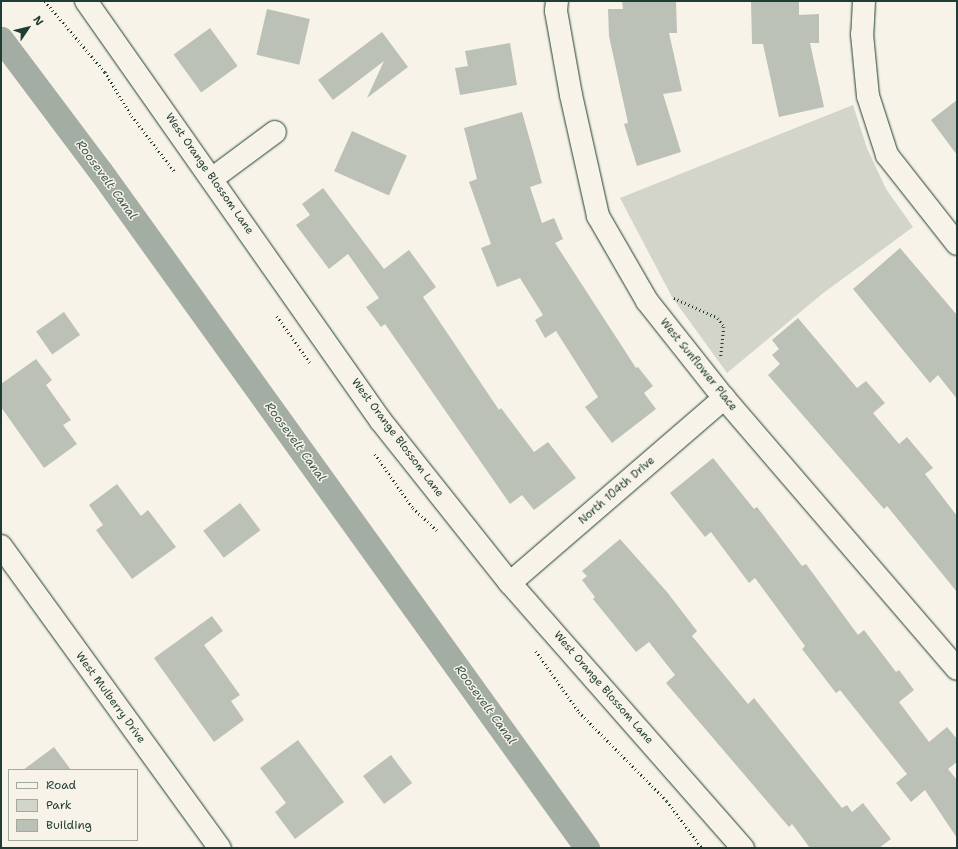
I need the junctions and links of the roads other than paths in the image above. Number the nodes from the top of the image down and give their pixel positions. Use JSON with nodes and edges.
{"nodes":[{"id":1,"x":86,"y":1,"type":"edge"},
{"id":2,"x":557,"y":1,"type":"edge"},
{"id":3,"x":864,"y":1,"type":"edge"},
{"id":4,"x":275,"y":132,"type":"dead end"},
{"id":5,"x":213,"y":178,"type":"junction"},
{"id":6,"x":955,"y":239,"type":"edge"},
{"id":7,"x":724,"y":398,"type":"junction"},
{"id":8,"x":1,"y":546,"type":"edge"},
{"id":9,"x":510,"y":583,"type":"junction"},
{"id":10,"x":957,"y":669,"type":"edge"},
{"id":11,"x":220,"y":848,"type":"edge"},
{"id":12,"x":743,"y":848,"type":"edge"}],
"edges":[{"from":1,"to":5,"type":"street","name":"West Orange Blossom Lane"},
{"from":2,"to":7,"type":"street","name":"West Sunflower Place"},
{"from":3,"to":6,"type":"street"},
{"from":4,"to":5,"type":"street"},
{"from":5,"to":9,"type":"street","name":"West Orange Blossom Lane"},
{"from":7,"to":9,"type":"street","name":"North 104th Drive"},
{"from":7,"to":10,"type":"street","name":"West Sunflower Place"},
{"from":8,"to":11,"type":"street","name":"West Mulberry Drive"},
{"from":9,"to":12,"type":"street","name":"West Orange Blossom Lane"}]}
